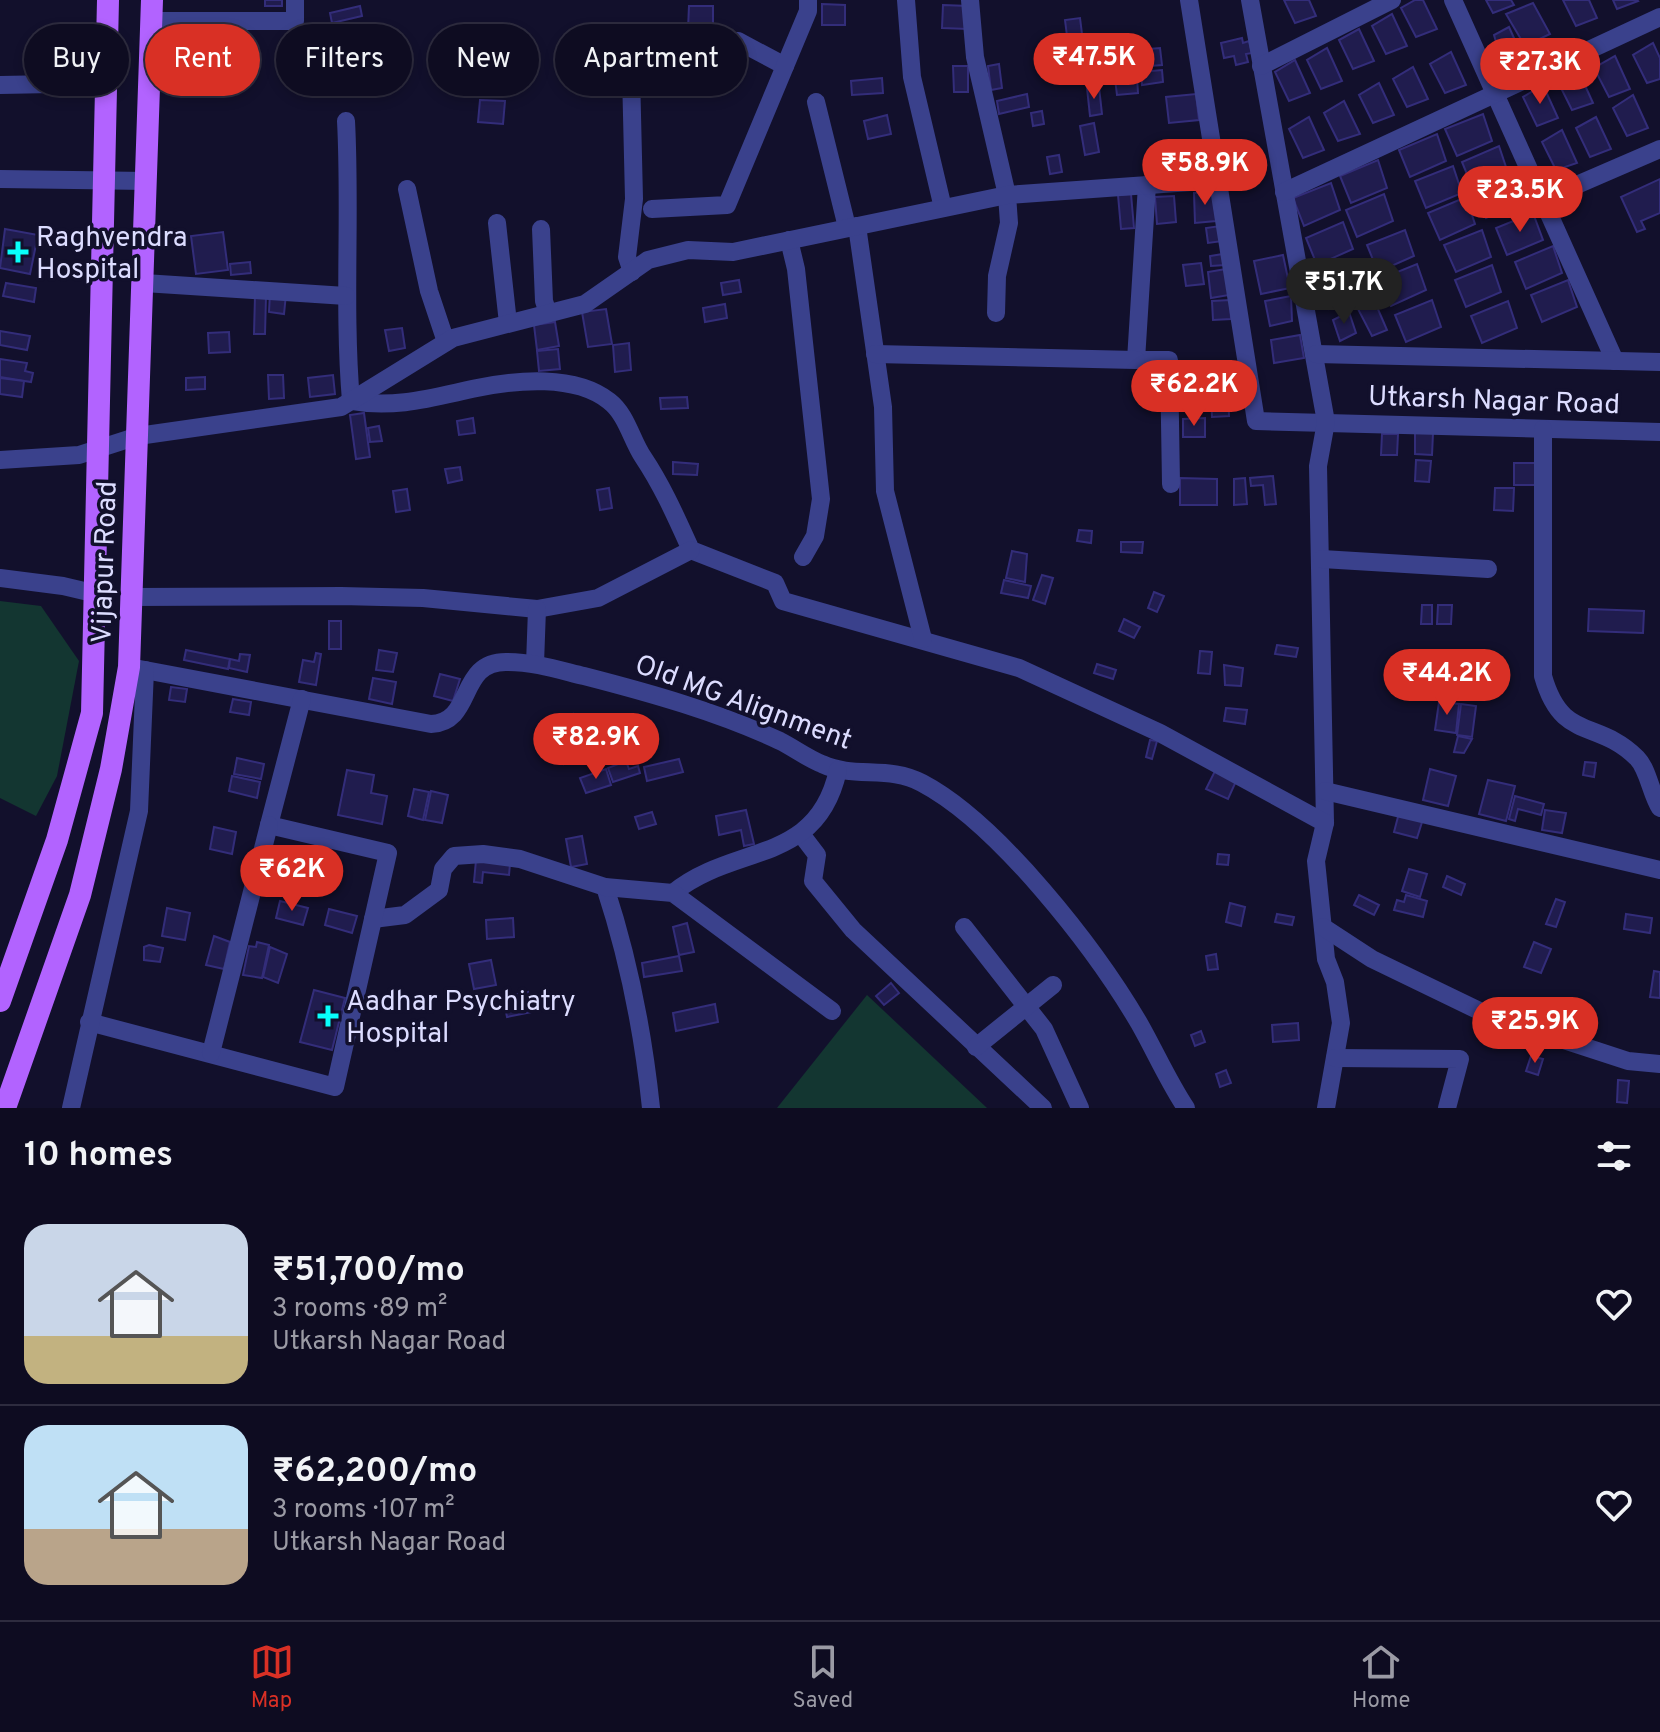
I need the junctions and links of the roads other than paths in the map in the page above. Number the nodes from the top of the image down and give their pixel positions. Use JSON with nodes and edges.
{"nodes":[{"id":1,"x":108,"y":0,"type":"edge"},
{"id":2,"x":295,"y":0,"type":"edge"},
{"id":3,"x":808,"y":0,"type":"edge"},
{"id":4,"x":906,"y":0,"type":"edge"},
{"id":5,"x":970,"y":0,"type":"edge"},
{"id":6,"x":1189,"y":0,"type":"edge"},
{"id":7,"x":1250,"y":0,"type":"edge"},
{"id":8,"x":1392,"y":0,"type":"edge"},
{"id":9,"x":1453,"y":0,"type":"edge"},
{"id":10,"x":152,"y":10,"type":"edge"},
{"id":11,"x":1660,"y":17,"type":"edge"},
{"id":12,"x":747,"y":46,"type":"edge"},
{"id":13,"x":785,"y":66,"type":"junction"},
{"id":14,"x":1261,"y":66,"type":"junction"},
{"id":15,"x":0,"y":85,"type":"edge"},
{"id":16,"x":24,"y":85,"type":"edge"},
{"id":17,"x":1494,"y":94,"type":"junction"},
{"id":18,"x":632,"y":96,"type":"edge"},
{"id":19,"x":816,"y":102,"type":"dead end"},
{"id":20,"x":346,"y":121,"type":"dead end"},
{"id":21,"x":1660,"y":149,"type":"edge"},
{"id":22,"x":0,"y":179,"type":"edge"},
{"id":23,"x":1219,"y":180,"type":"junction"},
{"id":24,"x":105,"y":181,"type":"junction"},
{"id":25,"x":147,"y":181,"type":"junction"},
{"id":26,"x":1147,"y":185,"type":"junction"},
{"id":27,"x":407,"y":189,"type":"dead end"},
{"id":28,"x":1284,"y":192,"type":"junction"},
{"id":29,"x":1007,"y":195,"type":"junction"},
{"id":30,"x":1542,"y":200,"type":"junction"},
{"id":31,"x":943,"y":208,"type":"junction"},
{"id":32,"x":652,"y":209,"type":"dead end"},
{"id":33,"x":497,"y":223,"type":"dead end"},
{"id":34,"x":852,"y":226,"type":"junction"},
{"id":35,"x":541,"y":229,"type":"dead end"},
{"id":36,"x":789,"y":240,"type":"junction"},
{"id":37,"x":632,"y":272,"type":"junction"},
{"id":38,"x":144,"y":283,"type":"junction"},
{"id":39,"x":346,"y":296,"type":"junction"},
{"id":40,"x":548,"y":313,"type":"junction"},
{"id":41,"x":996,"y":313,"type":"dead end"},
{"id":42,"x":508,"y":323,"type":"junction"},
{"id":43,"x":446,"y":342,"type":"junction"},
{"id":44,"x":875,"y":354,"type":"junction"},
{"id":45,"x":1316,"y":354,"type":"junction"},
{"id":46,"x":1136,"y":360,"type":"junction"},
{"id":47,"x":1615,"y":361,"type":"junction"},
{"id":48,"x":1660,"y":362,"type":"edge"},
{"id":49,"x":351,"y":401,"type":"junction"},
{"id":50,"x":1326,"y":422,"type":"junction"},
{"id":51,"x":1543,"y":429,"type":"junction"},
{"id":52,"x":1660,"y":432,"type":"edge"},
{"id":53,"x":138,"y":436,"type":"junction"},
{"id":54,"x":98,"y":449,"type":"junction"},
{"id":55,"x":0,"y":460,"type":"edge"},
{"id":56,"x":1171,"y":484,"type":"dead end"},
{"id":57,"x":691,"y":550,"type":"junction"},
{"id":58,"x":803,"y":557,"type":"dead end"},
{"id":59,"x":1322,"y":559,"type":"junction"},
{"id":60,"x":1488,"y":569,"type":"dead end"},
{"id":61,"x":0,"y":578,"type":"edge"},
{"id":62,"x":97,"y":594,"type":"junction"},
{"id":63,"x":132,"y":597,"type":"junction"},
{"id":64,"x":537,"y":609,"type":"junction"},
{"id":65,"x":923,"y":639,"type":"junction"},
{"id":66,"x":535,"y":664,"type":"junction"},
{"id":67,"x":137,"y":668,"type":"junction"},
{"id":68,"x":302,"y":699,"type":"junction"},
{"id":69,"x":838,"y":770,"type":"junction"},
{"id":70,"x":1325,"y":791,"type":"junction"},
{"id":71,"x":1657,"y":799,"type":"edge"},
{"id":72,"x":1325,"y":823,"type":"junction"},
{"id":73,"x":269,"y":825,"type":"junction"},
{"id":74,"x":801,"y":834,"type":"junction"},
{"id":75,"x":1660,"y":870,"type":"edge"},
{"id":76,"x":605,"y":887,"type":"junction"},
{"id":77,"x":673,"y":893,"type":"junction"},
{"id":78,"x":373,"y":919,"type":"junction"},
{"id":79,"x":964,"y":927,"type":"dead end"},
{"id":80,"x":1323,"y":927,"type":"junction"},
{"id":81,"x":1053,"y":985,"type":"dead end"},
{"id":82,"x":0,"y":1001,"type":"edge"},
{"id":83,"x":1026,"y":1007,"type":"junction"},
{"id":84,"x":832,"y":1011,"type":"dead end"},
{"id":85,"x":89,"y":1022,"type":"junction"},
{"id":86,"x":976,"y":1047,"type":"junction"},
{"id":87,"x":211,"y":1053,"type":"junction"},
{"id":88,"x":1335,"y":1058,"type":"junction"},
{"id":89,"x":1660,"y":1064,"type":"edge"},
{"id":90,"x":5,"y":1108,"type":"edge"},
{"id":91,"x":71,"y":1108,"type":"edge"},
{"id":92,"x":651,"y":1108,"type":"edge"},
{"id":93,"x":1043,"y":1108,"type":"edge"},
{"id":94,"x":1080,"y":1108,"type":"edge"},
{"id":95,"x":1186,"y":1108,"type":"edge"},
{"id":96,"x":1326,"y":1108,"type":"edge"},
{"id":97,"x":1447,"y":1108,"type":"edge"}],
"edges":[{"from":1,"to":24,"type":"main road","name":"Vijapur Road"},
{"from":2,"to":10,"type":"street"},
{"from":3,"to":13,"type":"street"},
{"from":4,"to":31,"type":"street"},
{"from":5,"to":29,"type":"street"},
{"from":6,"to":23,"type":"street"},
{"from":7,"to":14,"type":"street"},
{"from":8,"to":14,"type":"street"},
{"from":9,"to":17,"type":"street"},
{"from":10,"to":25,"type":"main road","name":"Vijapur Road"},
{"from":11,"to":17,"type":"street"},
{"from":12,"to":13,"type":"street"},
{"from":13,"to":32,"type":"street"},
{"from":14,"to":28,"type":"street"},
{"from":15,"to":16,"type":"street"},
{"from":17,"to":28,"type":"street"},
{"from":17,"to":30,"type":"street"},
{"from":18,"to":37,"type":"street"},
{"from":19,"to":34,"type":"street"},
{"from":20,"to":39,"type":"street"},
{"from":21,"to":30,"type":"street"},
{"from":22,"to":24,"type":"street"},
{"from":23,"to":26,"type":"street"},
{"from":23,"to":50,"type":"street","name":"Utkarsh Nagar Road"},
{"from":24,"to":25,"type":"street"},
{"from":24,"to":54,"type":"main road","name":"Vijapur Road"},
{"from":25,"to":38,"type":"main road","name":"Vijapur Road"},
{"from":26,"to":29,"type":"street"},
{"from":26,"to":46,"type":"street"},
{"from":27,"to":43,"type":"street"},
{"from":28,"to":45,"type":"street"},
{"from":29,"to":31,"type":"street"},
{"from":29,"to":41,"type":"street"},
{"from":30,"to":47,"type":"street"},
{"from":31,"to":34,"type":"street"},
{"from":33,"to":42,"type":"street"},
{"from":34,"to":36,"type":"street"},
{"from":34,"to":44,"type":"street"},
{"from":35,"to":40,"type":"street"},
{"from":36,"to":37,"type":"street"},
{"from":36,"to":58,"type":"street"},
{"from":37,"to":40,"type":"street"},
{"from":38,"to":39,"type":"street"},
{"from":38,"to":53,"type":"main road","name":"Vijapur Road"},
{"from":39,"to":49,"type":"street"},
{"from":40,"to":42,"type":"street"},
{"from":42,"to":43,"type":"street"},
{"from":43,"to":49,"type":"street"},
{"from":44,"to":46,"type":"street"},
{"from":44,"to":65,"type":"street"},
{"from":45,"to":47,"type":"street"},
{"from":45,"to":50,"type":"street"},
{"from":46,"to":56,"type":"street"},
{"from":47,"to":48,"type":"street"},
{"from":49,"to":53,"type":"street"},
{"from":49,"to":57,"type":"street"},
{"from":50,"to":51,"type":"street","name":"Utkarsh Nagar Road"},
{"from":50,"to":59,"type":"street"},
{"from":51,"to":52,"type":"street","name":"Utkarsh Nagar Road"},
{"from":51,"to":71,"type":"street"},
{"from":53,"to":54,"type":"street"},
{"from":53,"to":63,"type":"main road","name":"Vijapur Road"},
{"from":54,"to":55,"type":"street"},
{"from":54,"to":62,"type":"main road","name":"Vijapur Road"},
{"from":57,"to":64,"type":"street"},
{"from":57,"to":65,"type":"street"},
{"from":59,"to":60,"type":"street"},
{"from":59,"to":70,"type":"street"},
{"from":61,"to":62,"type":"street"},
{"from":62,"to":82,"type":"main road","name":"Vijapur Road"},
{"from":63,"to":64,"type":"street"},
{"from":63,"to":67,"type":"main road","name":"Vijapur Road"},
{"from":64,"to":66,"type":"street"},
{"from":65,"to":72,"type":"street"},
{"from":66,"to":68,"type":"street","name":"Old MG Alignment"},
{"from":66,"to":69,"type":"street","name":"Old MG Alignment"},
{"from":67,"to":68,"type":"street"},
{"from":67,"to":85,"type":"street"},
{"from":67,"to":90,"type":"main road","name":"Vijapur Road"},
{"from":68,"to":73,"type":"street"},
{"from":69,"to":74,"type":"street"},
{"from":69,"to":95,"type":"street","name":"Old MG Alignment"},
{"from":70,"to":72,"type":"street"},
{"from":70,"to":75,"type":"street"},
{"from":72,"to":80,"type":"street"},
{"from":73,"to":78,"type":"street"},
{"from":73,"to":87,"type":"street"},
{"from":74,"to":77,"type":"street"},
{"from":74,"to":86,"type":"street"},
{"from":76,"to":77,"type":"street"},
{"from":76,"to":78,"type":"street"},
{"from":76,"to":92,"type":"street"},
{"from":77,"to":84,"type":"street"},
{"from":78,"to":87,"type":"street"},
{"from":79,"to":83,"type":"street"},
{"from":80,"to":88,"type":"street"},
{"from":80,"to":89,"type":"street"},
{"from":81,"to":83,"type":"street"},
{"from":83,"to":86,"type":"street"},
{"from":83,"to":94,"type":"street"},
{"from":85,"to":87,"type":"street"},
{"from":85,"to":91,"type":"street"},
{"from":86,"to":93,"type":"street"},
{"from":88,"to":96,"type":"street"},
{"from":88,"to":97,"type":"street"}]}
